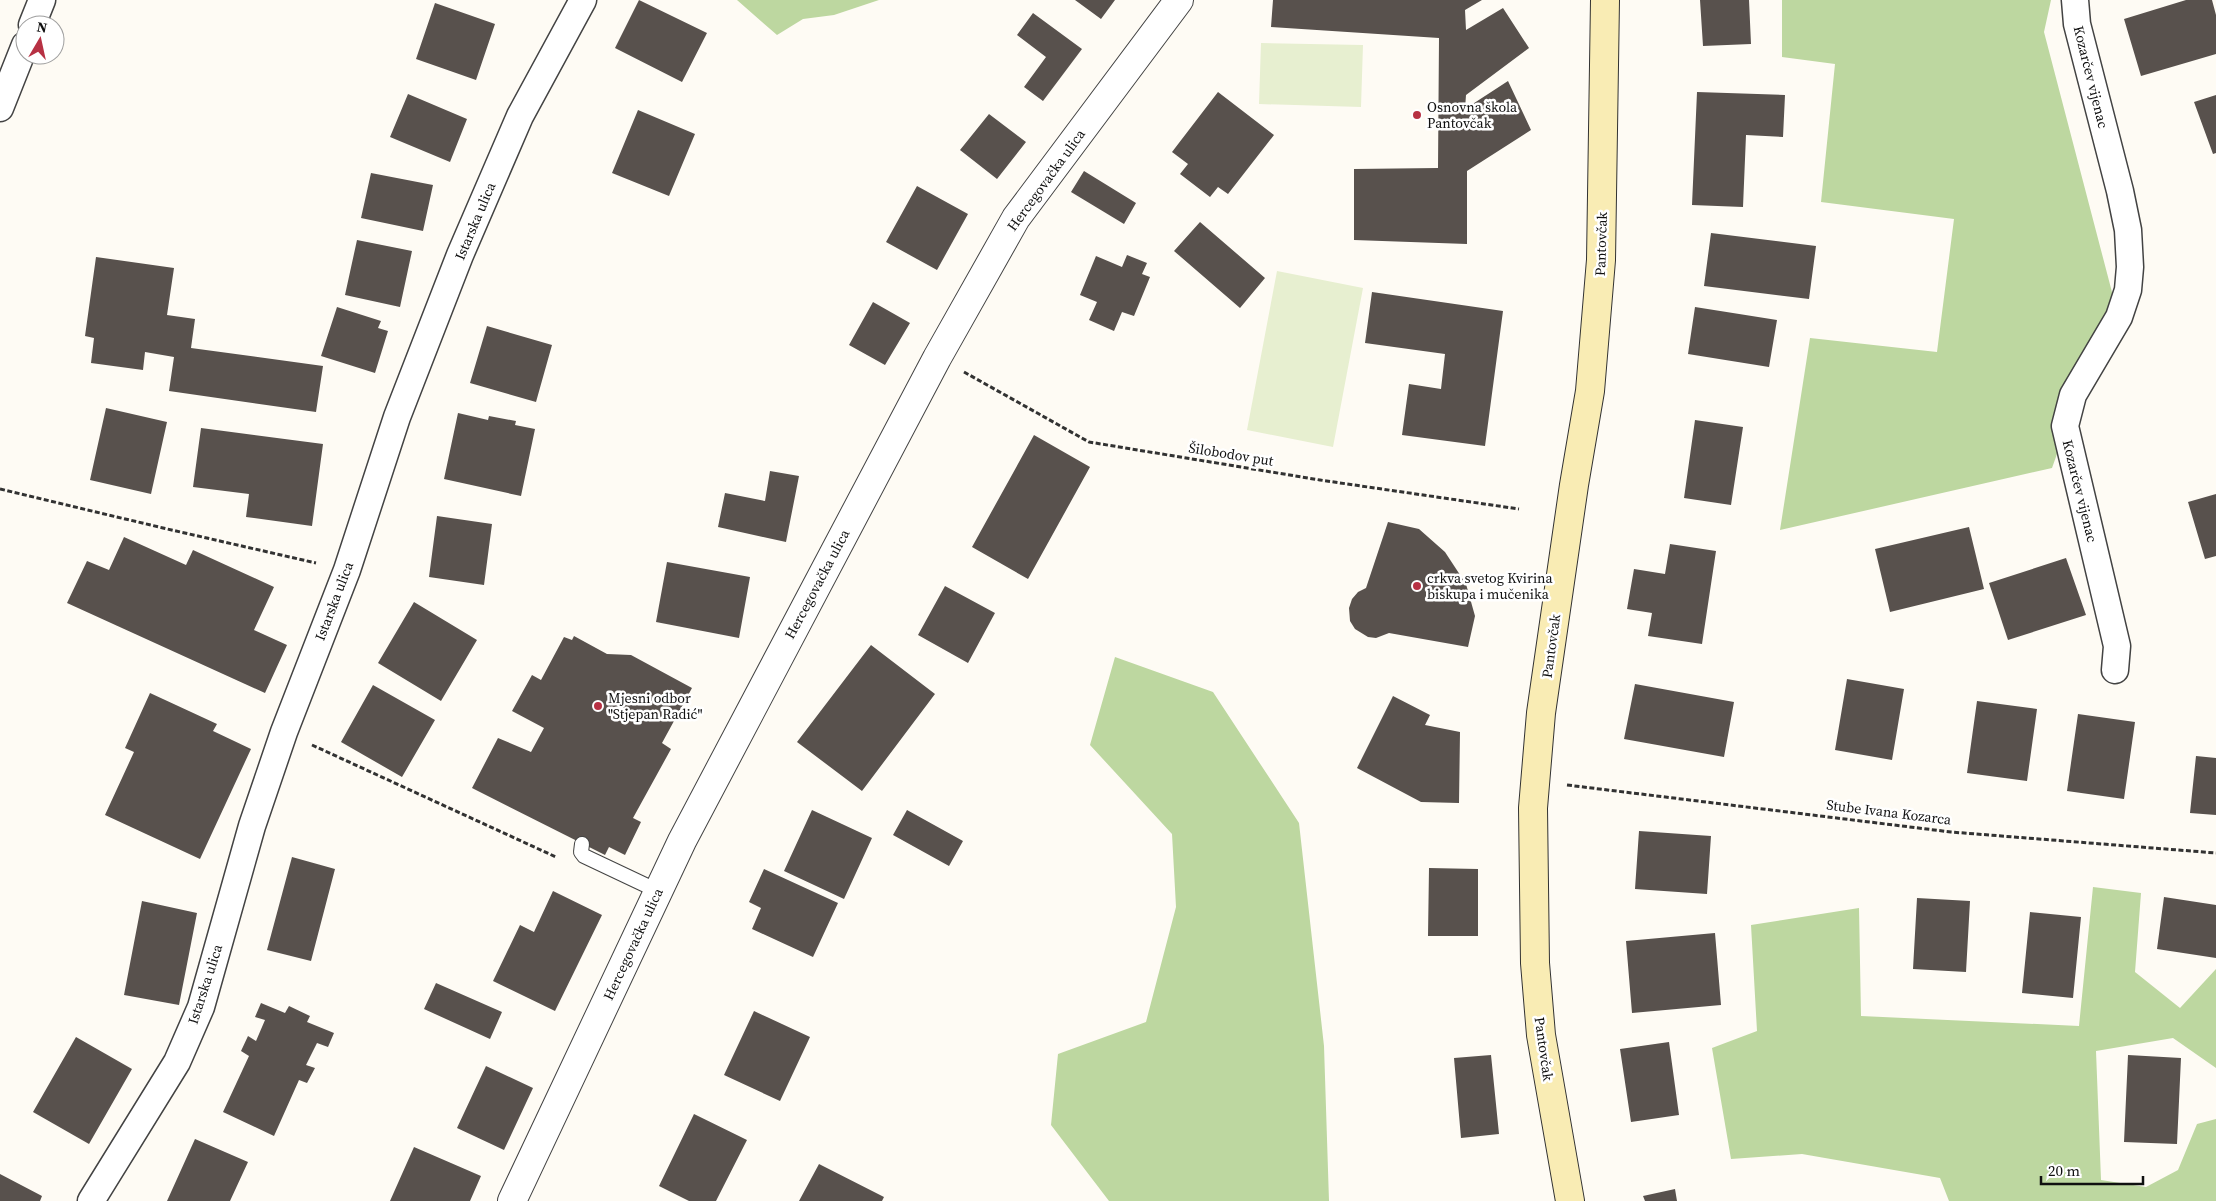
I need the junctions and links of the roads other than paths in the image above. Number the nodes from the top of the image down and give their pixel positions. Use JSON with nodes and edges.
{"nodes":[{"id":1,"x":42,"y":0,"type":"edge"},
{"id":2,"x":583,"y":0,"type":"edge"},
{"id":3,"x":1179,"y":0,"type":"edge"},
{"id":4,"x":1605,"y":0,"type":"edge"},
{"id":5,"x":2075,"y":0,"type":"edge"},
{"id":6,"x":36,"y":15,"type":"edge"},
{"id":7,"x":17,"y":65,"type":"edge"},
{"id":8,"x":0,"y":108,"type":"edge"},
{"id":9,"x":2115,"y":670,"type":"dead end"},
{"id":10,"x":582,"y":844,"type":"dead end"},
{"id":11,"x":658,"y":890,"type":"junction"},
{"id":12,"x":91,"y":1201,"type":"edge"},
{"id":13,"x":512,"y":1201,"type":"edge"},
{"id":14,"x":1570,"y":1201,"type":"edge"}],
"edges":[{"from":1,"to":6,"type":"street"},
{"from":2,"to":12,"type":"street","name":"Istarska ulica"},
{"from":3,"to":11,"type":"street","name":"Hercegovačka ulica"},
{"from":4,"to":14,"type":"main road","name":"Pantovčak"},
{"from":5,"to":9,"type":"street","name":"Kozarčev vijenac"},
{"from":7,"to":8,"type":"street"},
{"from":10,"to":11,"type":"lane"},
{"from":11,"to":13,"type":"street","name":"Hercegovačka ulica"}]}
